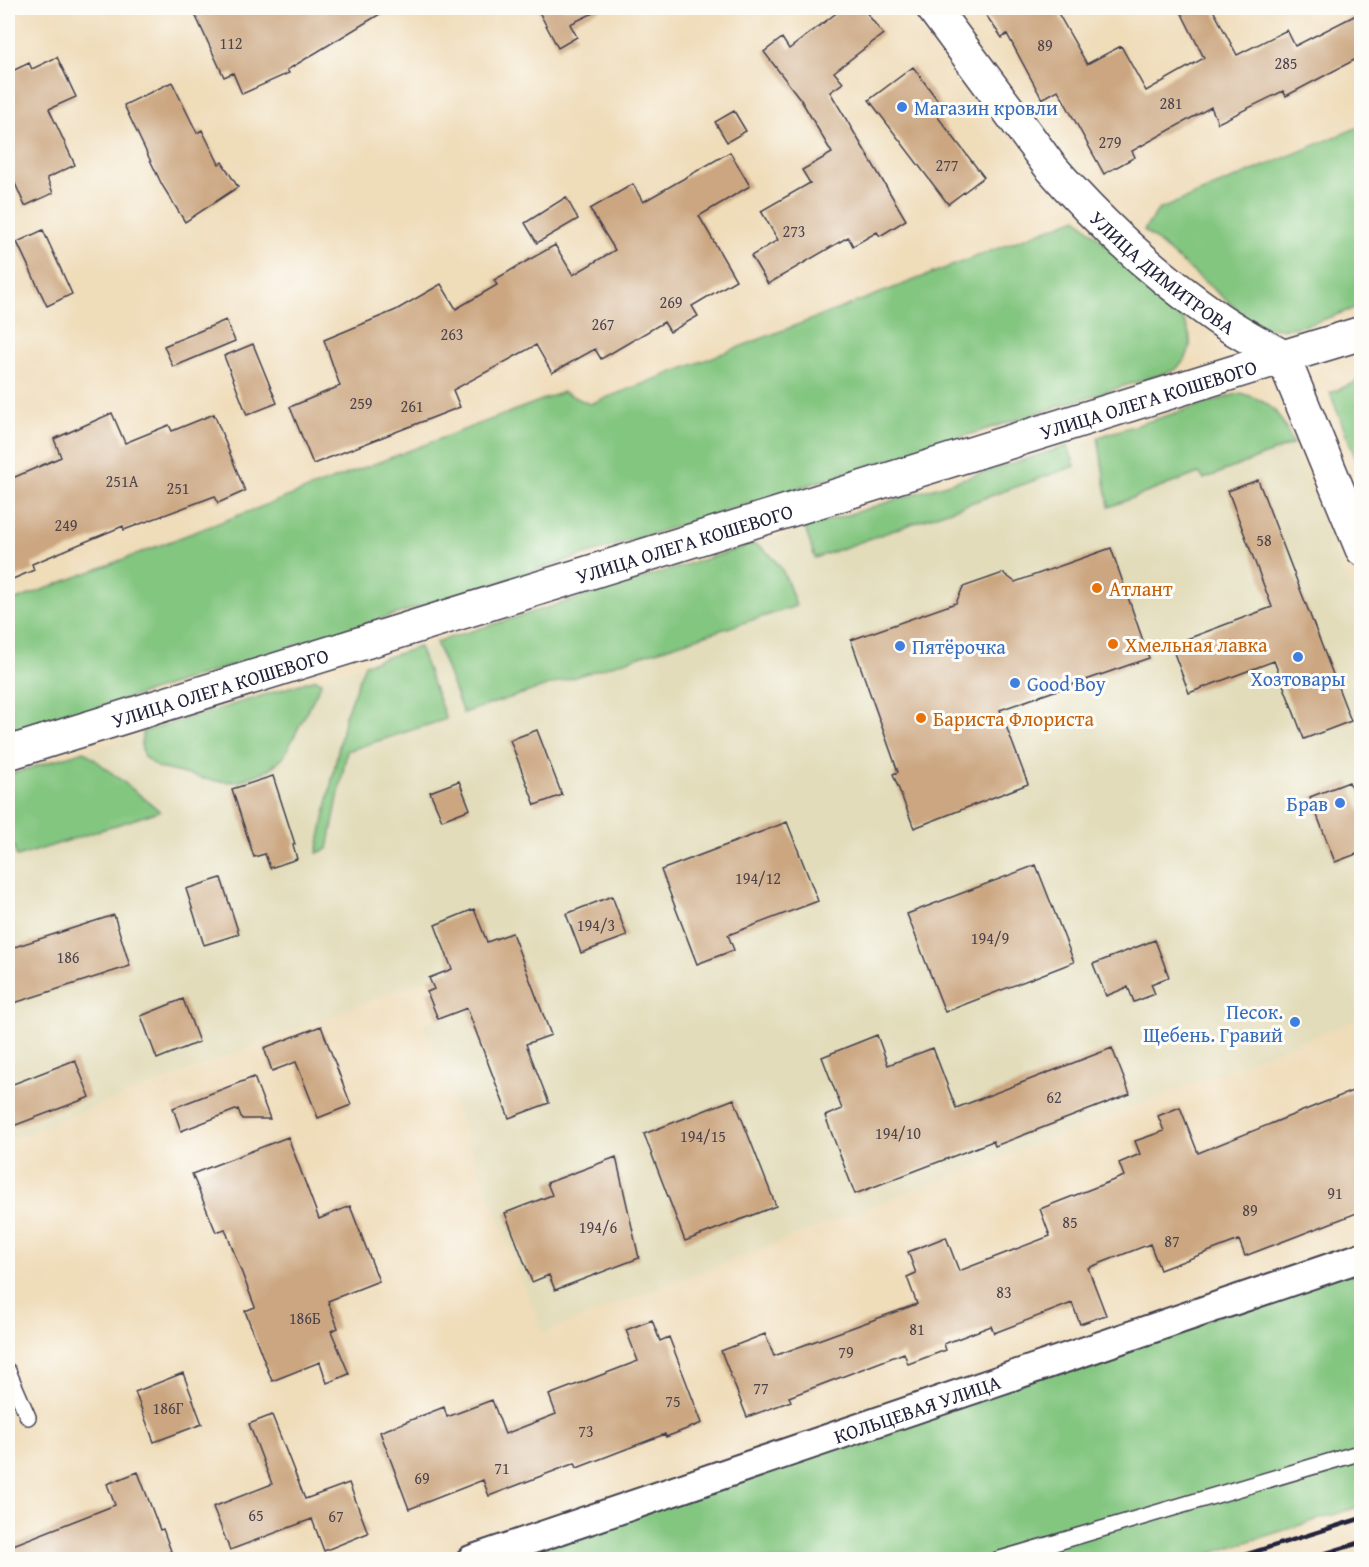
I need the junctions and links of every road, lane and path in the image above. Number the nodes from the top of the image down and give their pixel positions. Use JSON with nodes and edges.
{"nodes":[{"id":1,"x":933,"y":8,"type":"edge"},
{"id":2,"x":1362,"y":333,"type":"edge"},
{"id":3,"x":1283,"y":357,"type":"junction"},
{"id":4,"x":1362,"y":549,"type":"edge"},
{"id":5,"x":8,"y":753,"type":"edge"},
{"id":6,"x":1362,"y":1257,"type":"edge"},
{"id":7,"x":8,"y":1371,"type":"edge"},
{"id":8,"x":28,"y":1417,"type":"dead end"},
{"id":9,"x":1362,"y":1452,"type":"edge"},
{"id":10,"x":471,"y":1560,"type":"edge"},
{"id":11,"x":997,"y":1560,"type":"edge"}],
"edges":[{"from":1,"to":3,"type":"street","name":"УЛИЦА ДИМИТРОВА"},
{"from":2,"to":3,"type":"street","name":"УЛИЦА ОЛЕГА КОШЕВОГО"},
{"from":3,"to":4,"type":"street"},
{"from":3,"to":5,"type":"street","name":"УЛИЦА ОЛЕГА КОШЕВОГО"},
{"from":6,"to":10,"type":"street","name":"КОЛЬЦЕВАЯ УЛИЦА"},
{"from":7,"to":8,"type":"lane"},
{"from":9,"to":11,"type":"lane"}]}
